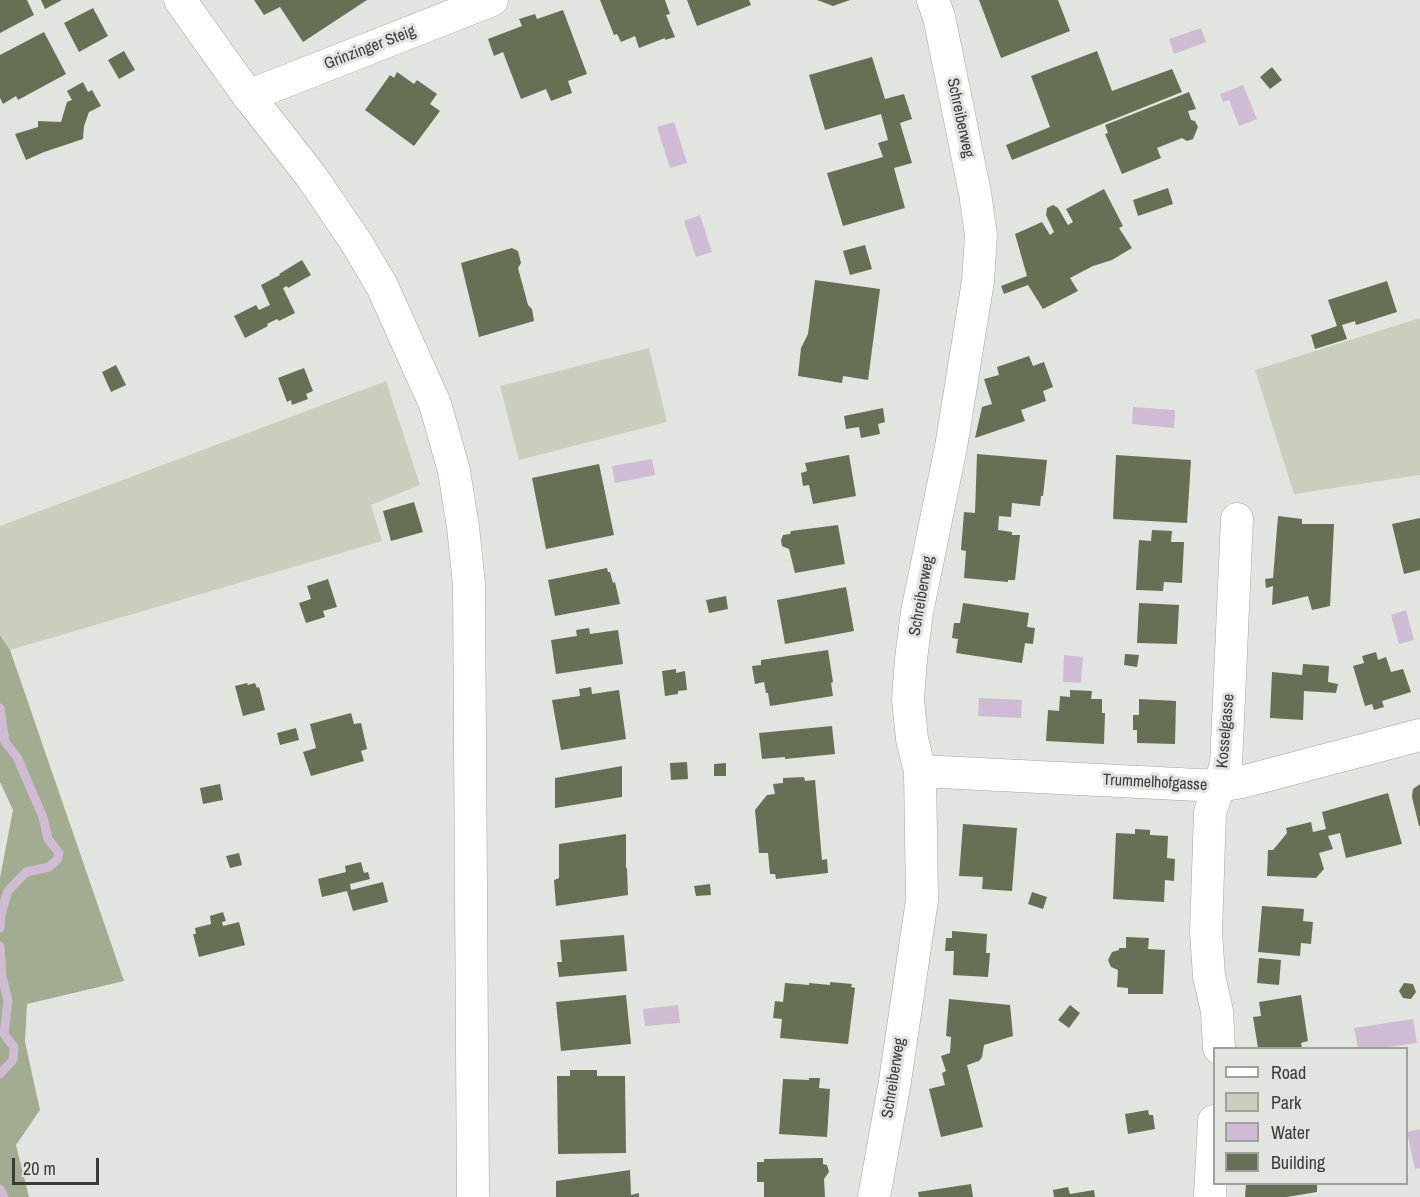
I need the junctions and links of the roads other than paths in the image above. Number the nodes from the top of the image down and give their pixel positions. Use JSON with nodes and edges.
{"nodes":[{"id":1,"x":180,"y":0,"type":"edge"},
{"id":2,"x":492,"y":0,"type":"edge"},
{"id":3,"x":933,"y":0,"type":"edge"},
{"id":4,"x":248,"y":96,"type":"junction"},
{"id":5,"x":1237,"y":519,"type":"dead end"},
{"id":6,"x":1420,"y":735,"type":"edge"},
{"id":7,"x":920,"y":771,"type":"junction"},
{"id":8,"x":1218,"y":786,"type":"junction"},
{"id":9,"x":1219,"y":1047,"type":"edge"},
{"id":10,"x":1213,"y":1151,"type":"edge"},
{"id":11,"x":1210,"y":1195,"type":"dead end"},
{"id":12,"x":473,"y":1197,"type":"edge"},
{"id":13,"x":874,"y":1197,"type":"edge"}],
"edges":[{"from":1,"to":4,"type":"street"},
{"from":2,"to":4,"type":"street","name":"Grinzinger Steig"},
{"from":3,"to":7,"type":"street","name":"Schreiberweg"},
{"from":4,"to":12,"type":"street"},
{"from":5,"to":8,"type":"street","name":"Kosselgasse"},
{"from":6,"to":8,"type":"street","name":"Trummelhofgasse"},
{"from":7,"to":8,"type":"street","name":"Trummelhofgasse"},
{"from":7,"to":13,"type":"street","name":"Schreiberweg"},
{"from":8,"to":9,"type":"street","name":"Kosselgasse"},
{"from":10,"to":11,"type":"street"}]}
